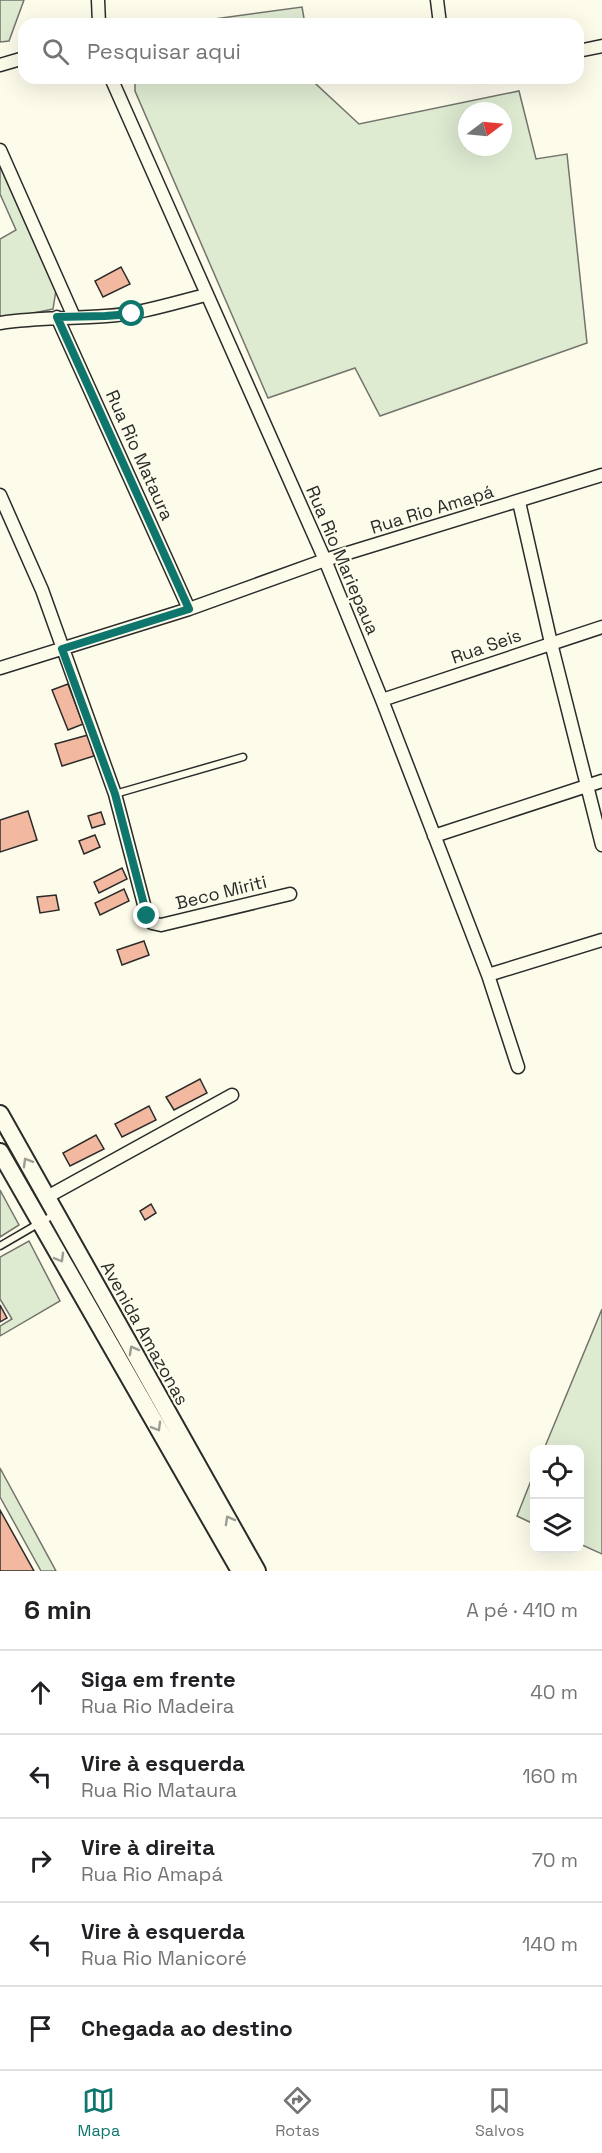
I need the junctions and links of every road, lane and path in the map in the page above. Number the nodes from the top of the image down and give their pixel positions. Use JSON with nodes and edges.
{"nodes":[{"id":1,"x":98,"y":0,"type":"edge"},
{"id":2,"x":437,"y":0,"type":"edge"},
{"id":3,"x":99,"y":18,"type":"edge"},
{"id":4,"x":439,"y":18,"type":"edge"},
{"id":5,"x":602,"y":46,"type":"edge"},
{"id":6,"x":584,"y":50,"type":"edge"},
{"id":7,"x":18,"y":60,"type":"edge"},
{"id":8,"x":0,"y":65,"type":"edge"},
{"id":9,"x":114,"y":84,"type":"edge"},
{"id":10,"x":0,"y":150,"type":"edge"},
{"id":11,"x":206,"y":295,"type":"junction"},
{"id":12,"x":57,"y":317,"type":"junction"},
{"id":13,"x":74,"y":317,"type":"junction"},
{"id":14,"x":0,"y":323,"type":"edge"},
{"id":15,"x":602,"y":476,"type":"edge"},
{"id":16,"x":0,"y":495,"type":"edge"},
{"id":17,"x":519,"y":502,"type":"junction"},
{"id":18,"x":325,"y":560,"type":"junction"},
{"id":19,"x":189,"y":609,"type":"junction"},
{"id":20,"x":602,"y":627,"type":"edge"},
{"id":21,"x":551,"y":643,"type":"junction"},
{"id":22,"x":62,"y":649,"type":"junction"},
{"id":23,"x":0,"y":668,"type":"edge"},
{"id":24,"x":382,"y":700,"type":"junction"},
{"id":25,"x":243,"y":757,"type":"dead end"},
{"id":26,"x":602,"y":781,"type":"edge"},
{"id":27,"x":586,"y":786,"type":"junction"},
{"id":28,"x":115,"y":794,"type":"junction"},
{"id":29,"x":434,"y":836,"type":"junction"},
{"id":30,"x":602,"y":845,"type":"edge"},
{"id":31,"x":290,"y":894,"type":"dead end"},
{"id":32,"x":602,"y":940,"type":"edge"},
{"id":33,"x":488,"y":975,"type":"junction"},
{"id":34,"x":518,"y":1067,"type":"dead end"},
{"id":35,"x":232,"y":1095,"type":"dead end"},
{"id":36,"x":0,"y":1114,"type":"edge"},
{"id":37,"x":0,"y":1152,"type":"edge"},
{"id":38,"x":47,"y":1197,"type":"junction"},
{"id":39,"x":55,"y":1213,"type":"junction"},
{"id":40,"x":40,"y":1223,"type":"junction"},
{"id":41,"x":0,"y":1246,"type":"edge"},
{"id":42,"x":240,"y":1571,"type":"edge"},
{"id":43,"x":257,"y":1571,"type":"edge"}],
"edges":[{"from":1,"to":3,"type":"street"},
{"from":2,"to":4,"type":"street"},
{"from":5,"to":6,"type":"street"},
{"from":7,"to":8,"type":"street"},
{"from":9,"to":11,"type":"street","name":"Rua Rio Mariepaua"},
{"from":10,"to":13,"type":"street"},
{"from":11,"to":13,"type":"street"},
{"from":11,"to":18,"type":"street","name":"Rua Rio Mariepaua"},
{"from":12,"to":13,"type":"street"},
{"from":12,"to":14,"type":"street"},
{"from":12,"to":19,"type":"street","name":"Rua Rio Mataura"},
{"from":15,"to":17,"type":"street","name":"Rua Rio Amapá"},
{"from":16,"to":22,"type":"street"},
{"from":17,"to":18,"type":"street","name":"Rua Rio Amapá"},
{"from":17,"to":21,"type":"street"},
{"from":18,"to":19,"type":"street","name":"Rua Rio Amapá"},
{"from":18,"to":24,"type":"street","name":"Rua Rio Mariepaua"},
{"from":19,"to":22,"type":"street","name":"Rua Rio Amapá"},
{"from":20,"to":21,"type":"street","name":"Rua Seis"},
{"from":21,"to":24,"type":"street","name":"Rua Seis"},
{"from":21,"to":27,"type":"street"},
{"from":22,"to":23,"type":"street","name":"Rua Rio Amapá"},
{"from":22,"to":28,"type":"street"},
{"from":24,"to":29,"type":"street","name":"Rua Rio Mariepaua"},
{"from":25,"to":28,"type":"lane"},
{"from":26,"to":27,"type":"street"},
{"from":27,"to":29,"type":"street"},
{"from":27,"to":30,"type":"street"},
{"from":28,"to":31,"type":"street","name":"Beco Miriti"},
{"from":29,"to":33,"type":"street","name":"Rua Rio Mariepaua"},
{"from":32,"to":33,"type":"street"},
{"from":33,"to":34,"type":"street","name":"Rua Rio Mariepaua"},
{"from":35,"to":38,"type":"street"},
{"from":38,"to":36,"type":"street","name":"Avenida Amazonas","one_way":true},
{"from":37,"to":40,"type":"street","name":"Avenida Amazonas"},
{"from":38,"to":39,"type":"street","name":"Avenida Amazonas"},
{"from":39,"to":40,"type":"lane"},
{"from":43,"to":39,"type":"street","name":"Avenida Amazonas","one_way":true},
{"from":40,"to":41,"type":"lane"},
{"from":40,"to":42,"type":"street","name":"Avenida Amazonas","one_way":true}]}
